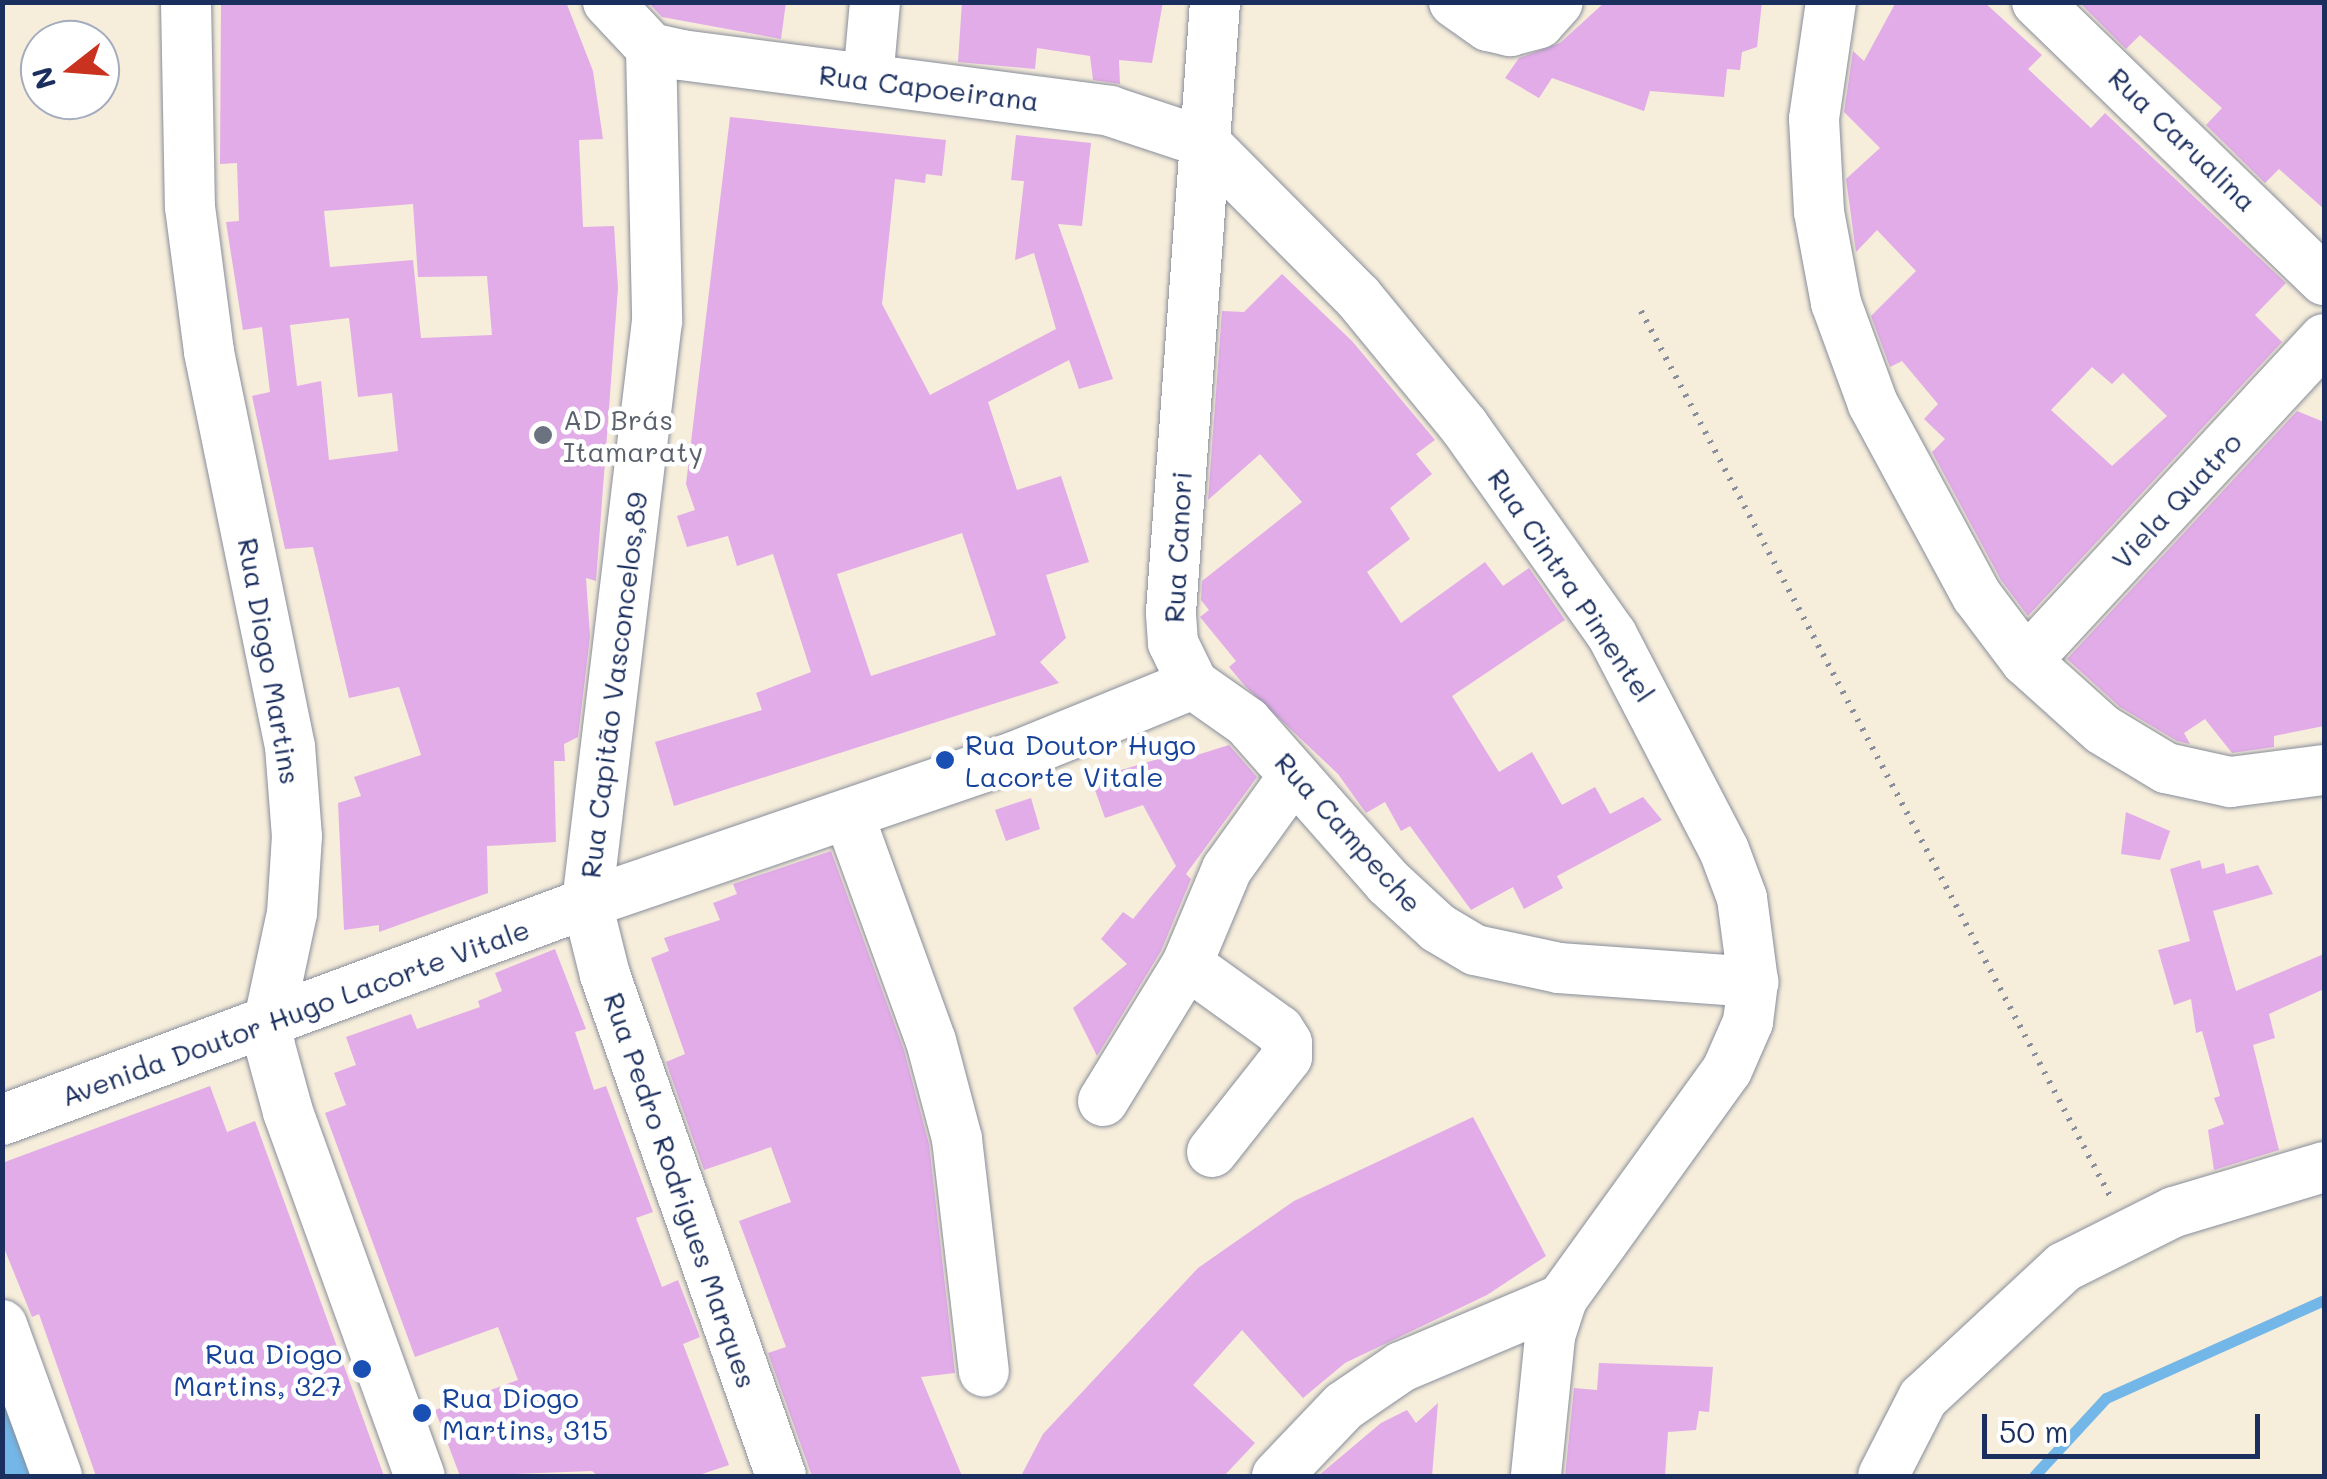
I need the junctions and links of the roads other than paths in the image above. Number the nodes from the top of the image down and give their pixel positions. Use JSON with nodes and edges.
{"nodes":[{"id":1,"x":186,"y":2,"type":"edge"},
{"id":2,"x":608,"y":2,"type":"edge"},
{"id":3,"x":875,"y":2,"type":"edge"},
{"id":4,"x":1215,"y":2,"type":"edge"},
{"id":5,"x":1454,"y":2,"type":"edge"},
{"id":6,"x":1558,"y":2,"type":"edge"},
{"id":7,"x":1831,"y":2,"type":"edge"},
{"id":8,"x":2037,"y":2,"type":"edge"},
{"id":9,"x":651,"y":48,"type":"junction"},
{"id":10,"x":868,"y":80,"type":"junction"},
{"id":11,"x":1204,"y":142,"type":"junction"},
{"id":12,"x":2324,"y":280,"type":"edge"},
{"id":13,"x":2324,"y":340,"type":"edge"},
{"id":14,"x":2026,"y":661,"type":"junction"},
{"id":15,"x":1192,"y":684,"type":"junction"},
{"id":16,"x":2324,"y":770,"type":"edge"},
{"id":17,"x":1293,"y":777,"type":"junction"},
{"id":18,"x":848,"y":816,"type":"junction"},
{"id":19,"x":587,"y":903,"type":"junction"},
{"id":20,"x":1187,"y":964,"type":"junction"},
{"id":21,"x":1753,"y":982,"type":"junction"},
{"id":22,"x":268,"y":1025,"type":"junction"},
{"id":23,"x":1103,"y":1101,"type":"dead end"},
{"id":24,"x":2,"y":1120,"type":"edge"},
{"id":25,"x":1212,"y":1152,"type":"dead end"},
{"id":26,"x":2324,"y":1167,"type":"edge"},
{"id":27,"x":1562,"y":1299,"type":"junction"},
{"id":28,"x":2,"y":1325,"type":"edge"},
{"id":29,"x":984,"y":1372,"type":"dead end"},
{"id":30,"x":58,"y":1476,"type":"edge"},
{"id":31,"x":420,"y":1476,"type":"edge"},
{"id":32,"x":780,"y":1476,"type":"edge"},
{"id":33,"x":1276,"y":1476,"type":"edge"},
{"id":34,"x":1536,"y":1476,"type":"edge"},
{"id":35,"x":1883,"y":1476,"type":"edge"}],
"edges":[{"from":1,"to":22,"type":"street","name":"Rua Diogo Martins"},
{"from":2,"to":9,"type":"street"},
{"from":3,"to":10,"type":"street"},
{"from":4,"to":11,"type":"street","name":"Rua Canori"},
{"from":5,"to":6,"type":"street"},
{"from":7,"to":14,"type":"street"},
{"from":8,"to":12,"type":"street","name":"Rua Carualina"},
{"from":9,"to":10,"type":"street","name":"Rua Capoeirana"},
{"from":9,"to":19,"type":"street","name":"Rua Capitão Vasconcelos,89"},
{"from":10,"to":11,"type":"street","name":"Rua Capoeirana"},
{"from":11,"to":15,"type":"street","name":"Rua Canori"},
{"from":11,"to":21,"type":"street","name":"Rua Cintra Pimentel"},
{"from":13,"to":14,"type":"street","name":"Viela Quatro"},
{"from":14,"to":16,"type":"street"},
{"from":15,"to":17,"type":"street","name":"Rua Campeche"},
{"from":15,"to":18,"type":"street"},
{"from":17,"to":20,"type":"street"},
{"from":17,"to":21,"type":"street","name":"Rua Campeche"},
{"from":18,"to":19,"type":"street"},
{"from":18,"to":29,"type":"street"},
{"from":19,"to":22,"type":"street","name":"Avenida Doutor Hugo Lacorte Vitale"},
{"from":19,"to":32,"type":"street","name":"Rua Pedro Rodrigues Marques"},
{"from":20,"to":23,"type":"street"},
{"from":20,"to":25,"type":"street"},
{"from":21,"to":27,"type":"street","name":"Rua Cintra Pimentel"},
{"from":22,"to":24,"type":"street","name":"Avenida Doutor Hugo Lacorte Vitale"},
{"from":22,"to":31,"type":"street","name":"Rua Diogo Martins"},
{"from":26,"to":35,"type":"street"},
{"from":27,"to":33,"type":"street"},
{"from":27,"to":34,"type":"street","name":"Rua Cintra Pimentel"},
{"from":28,"to":30,"type":"street"}]}
